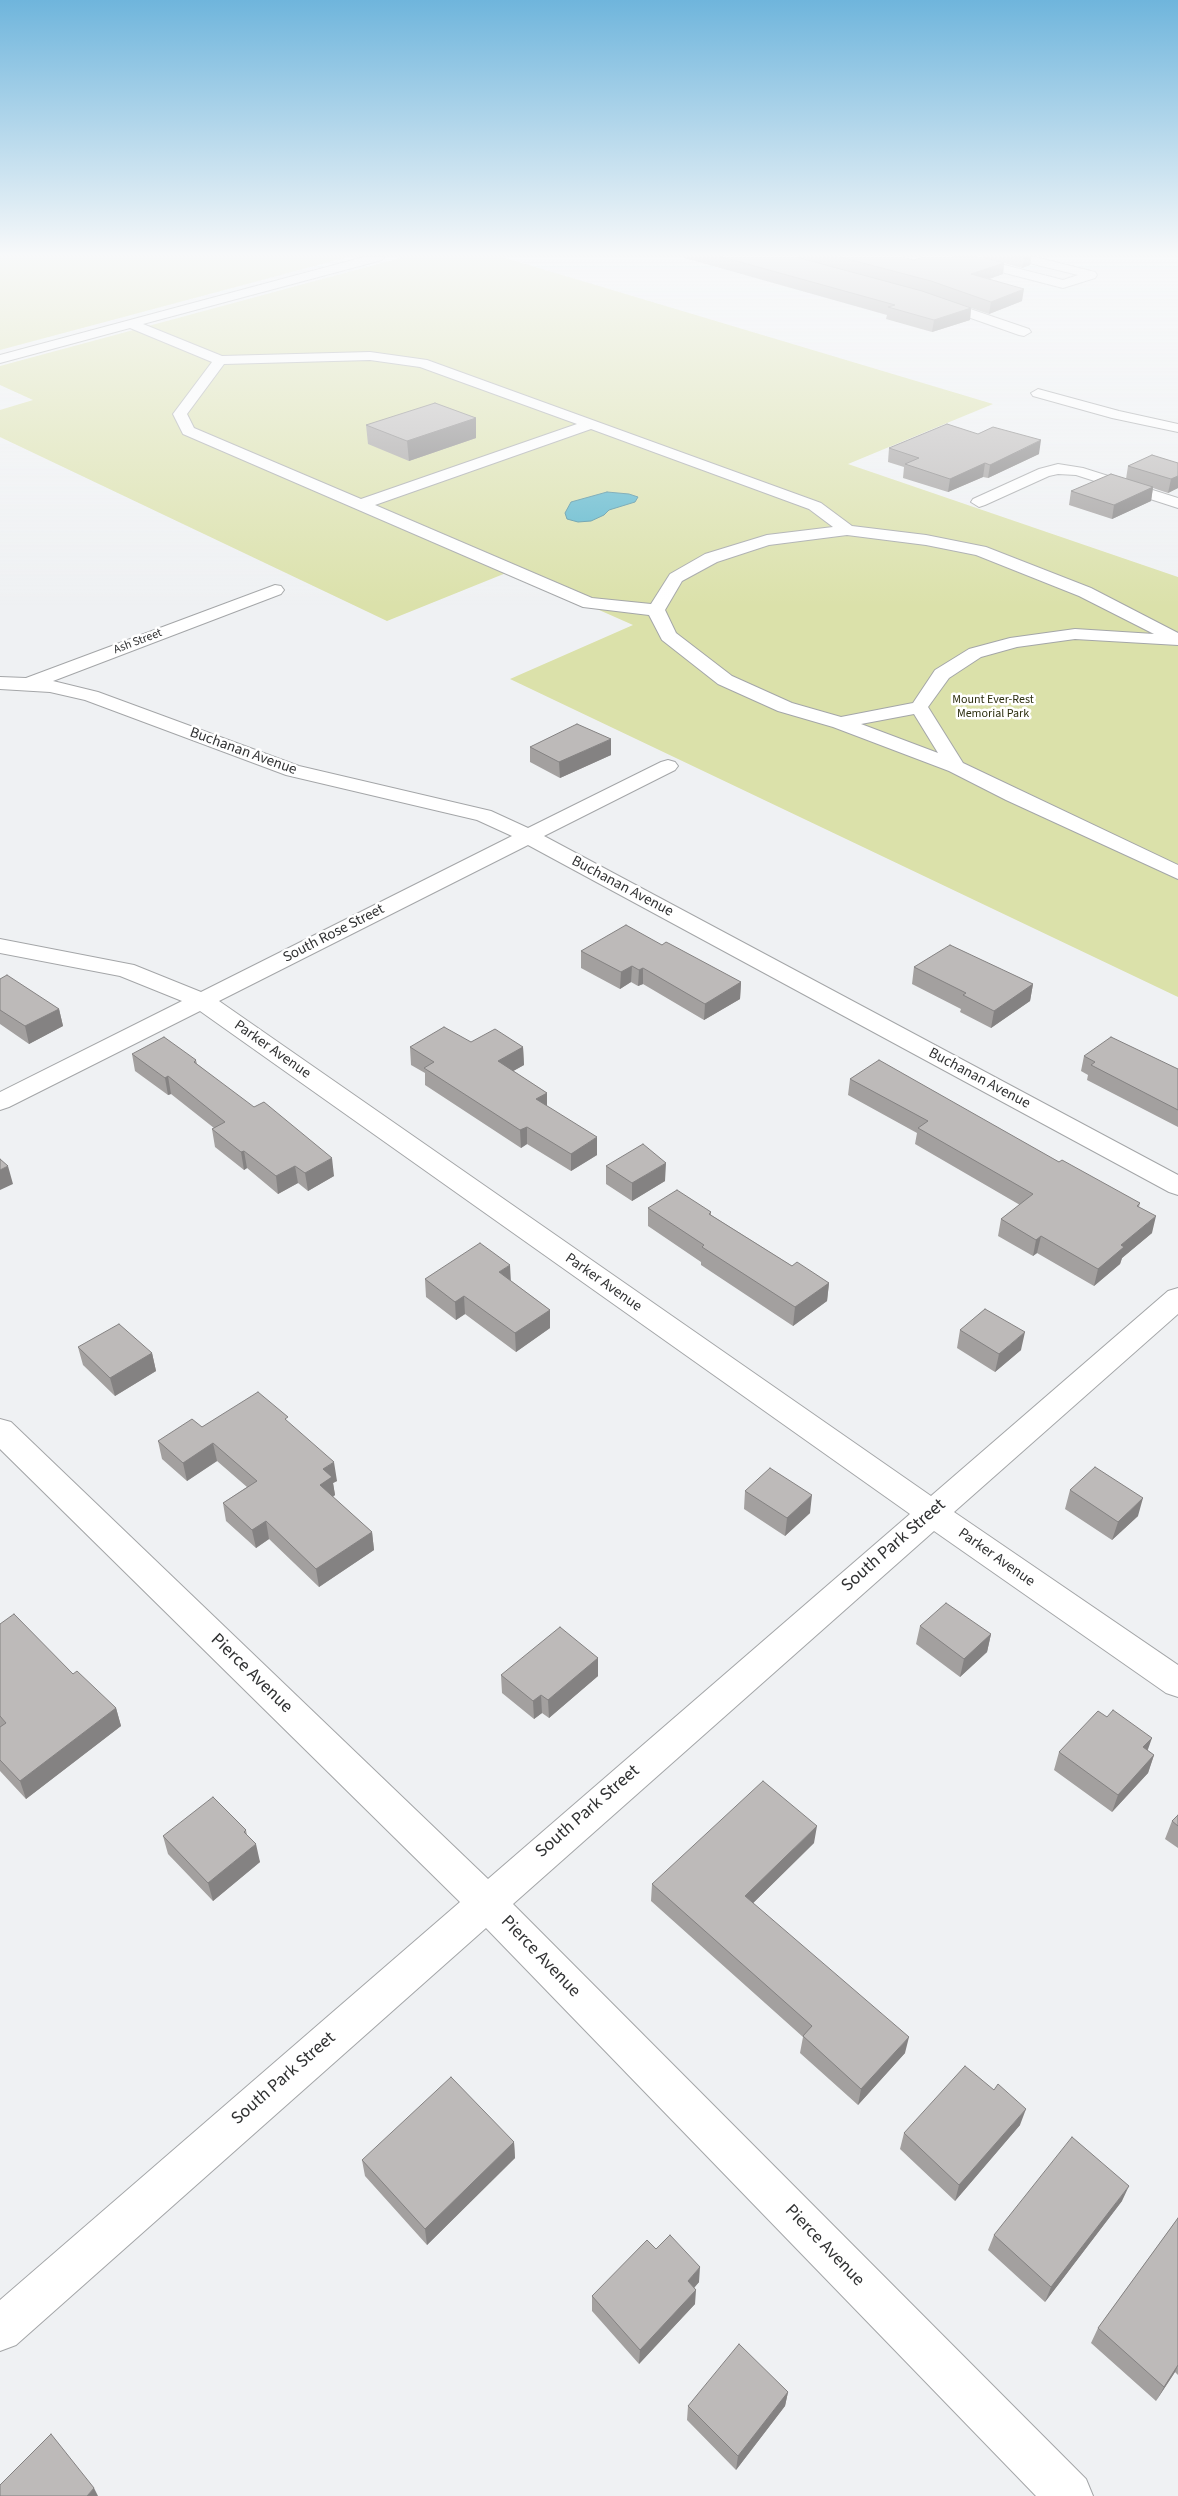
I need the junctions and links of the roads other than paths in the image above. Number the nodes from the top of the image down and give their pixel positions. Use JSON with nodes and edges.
{"nodes":[{"id":1,"x":210,"y":373,"type":"edge"},
{"id":2,"x":450,"y":373,"type":"edge"},
{"id":3,"x":1038,"y":393,"type":"dead end"},
{"id":4,"x":590,"y":425,"type":"junction"},
{"id":5,"x":1178,"y":428,"type":"edge"},
{"id":6,"x":979,"y":502,"type":"dead end"},
{"id":7,"x":1178,"y":503,"type":"edge"},
{"id":8,"x":360,"y":505,"type":"junction"},
{"id":9,"x":847,"y":530,"type":"junction"},
{"id":10,"x":275,"y":590,"type":"dead end"},
{"id":11,"x":656,"y":610,"type":"junction"},
{"id":12,"x":1080,"y":613,"type":"junction"},
{"id":13,"x":1178,"y":641,"type":"edge"},
{"id":14,"x":0,"y":683,"type":"edge"},
{"id":15,"x":28,"y":684,"type":"junction"},
{"id":16,"x":919,"y":707,"type":"junction"},
{"id":17,"x":840,"y":723,"type":"junction"},
{"id":18,"x":668,"y":766,"type":"dead end"},
{"id":19,"x":956,"y":766,"type":"junction"},
{"id":20,"x":528,"y":836,"type":"junction"},
{"id":21,"x":1178,"y":873,"type":"edge"},
{"id":22,"x":0,"y":946,"type":"edge"},
{"id":23,"x":201,"y":1000,"type":"junction"},
{"id":24,"x":0,"y":1102,"type":"edge"},
{"id":25,"x":1178,"y":1186,"type":"edge"},
{"id":26,"x":1178,"y":1298,"type":"edge"},
{"id":27,"x":0,"y":1430,"type":"edge"},
{"id":28,"x":932,"y":1513,"type":"junction"},
{"id":29,"x":1178,"y":1683,"type":"edge"},
{"id":30,"x":486,"y":1902,"type":"junction"},
{"id":31,"x":0,"y":2329,"type":"edge"},
{"id":32,"x":1069,"y":2496,"type":"edge"}],
"edges":[{"from":1,"to":8,"type":"street"},
{"from":2,"to":4,"type":"street"},
{"from":3,"to":5,"type":"street"},
{"from":4,"to":8,"type":"street"},
{"from":4,"to":9,"type":"street"},
{"from":6,"to":7,"type":"street"},
{"from":8,"to":11,"type":"street"},
{"from":9,"to":11,"type":"street"},
{"from":9,"to":12,"type":"street"},
{"from":10,"to":15,"type":"street","name":"Ash Street"},
{"from":11,"to":17,"type":"street"},
{"from":12,"to":13,"type":"street"},
{"from":12,"to":13,"type":"street"},
{"from":12,"to":16,"type":"street"},
{"from":14,"to":15,"type":"street","name":"Ash Street"},
{"from":15,"to":20,"type":"street","name":"Buchanan Avenue"},
{"from":16,"to":17,"type":"street"},
{"from":16,"to":19,"type":"street"},
{"from":17,"to":19,"type":"street"},
{"from":18,"to":20,"type":"street","name":"South Rose Street"},
{"from":19,"to":21,"type":"street"},
{"from":20,"to":23,"type":"street","name":"South Rose Street"},
{"from":20,"to":25,"type":"street","name":"Buchanan Avenue"},
{"from":22,"to":23,"type":"street","name":"Parker Avenue"},
{"from":23,"to":24,"type":"street","name":"South Rose Street"},
{"from":23,"to":28,"type":"street","name":"Parker Avenue"},
{"from":26,"to":28,"type":"street","name":"South Park Street"},
{"from":27,"to":30,"type":"street","name":"Pierce Avenue"},
{"from":28,"to":29,"type":"street","name":"Parker Avenue"},
{"from":28,"to":30,"type":"street","name":"South Park Street"},
{"from":30,"to":31,"type":"street","name":"South Park Street"},
{"from":30,"to":32,"type":"street","name":"Pierce Avenue"}]}
